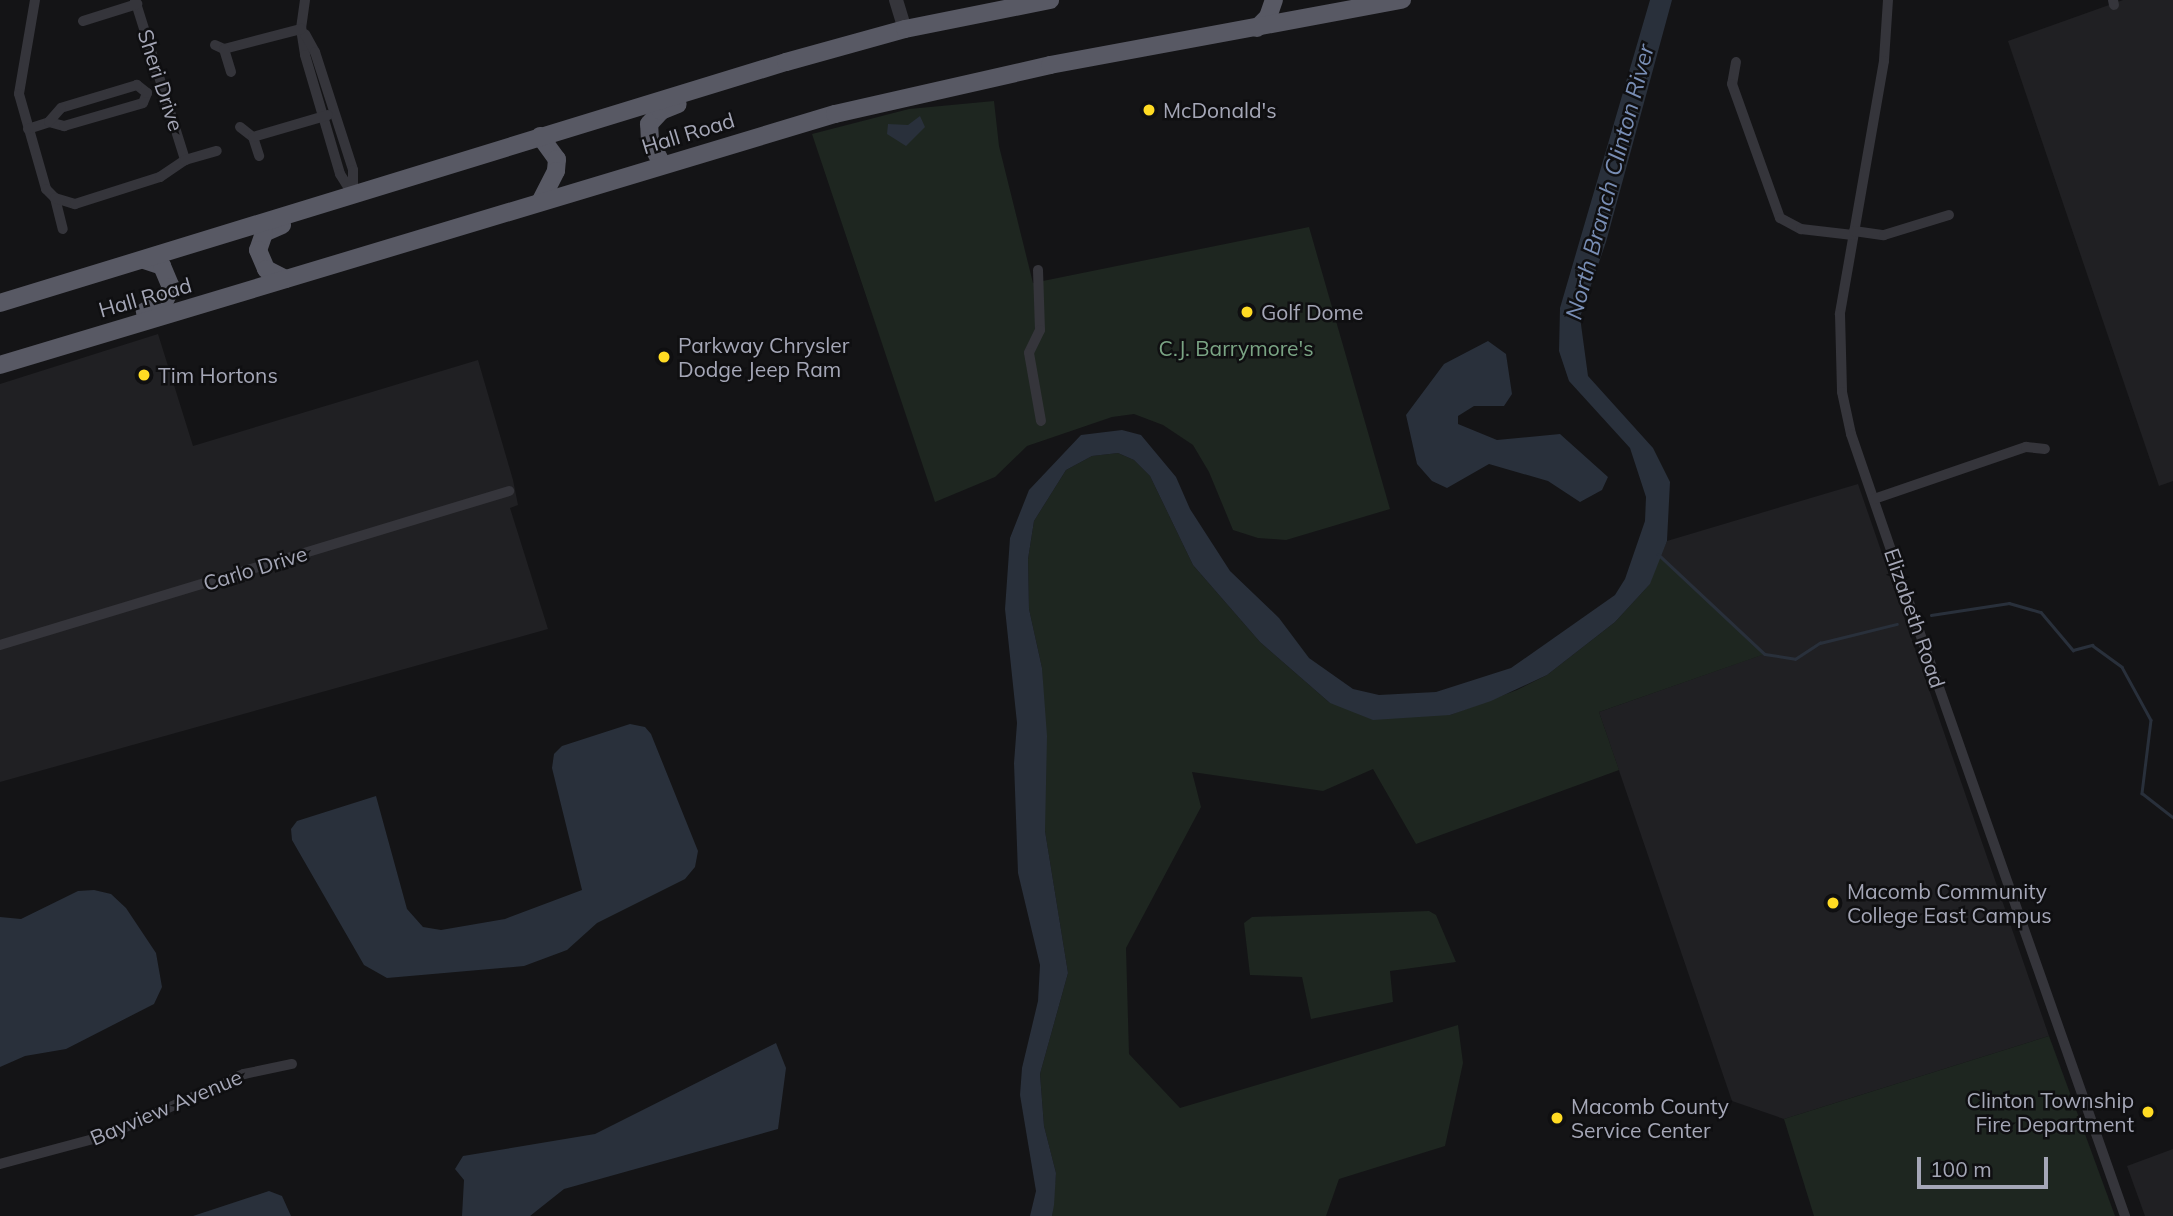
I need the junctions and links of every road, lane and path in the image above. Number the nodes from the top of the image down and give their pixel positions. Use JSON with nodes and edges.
{"nodes":[{"id":1,"x":35,"y":0,"type":"edge"},
{"id":2,"x":305,"y":0,"type":"edge"},
{"id":3,"x":896,"y":0,"type":"edge"},
{"id":4,"x":1050,"y":0,"type":"edge"},
{"id":5,"x":1274,"y":0,"type":"edge"},
{"id":6,"x":1388,"y":0,"type":"edge"},
{"id":7,"x":1401,"y":0,"type":"edge"},
{"id":8,"x":1888,"y":0,"type":"edge"},
{"id":9,"x":136,"y":2,"type":"edge"},
{"id":10,"x":83,"y":21,"type":"dead end"},
{"id":11,"x":1257,"y":28,"type":"junction"},
{"id":12,"x":301,"y":29,"type":"junction"},
{"id":13,"x":905,"y":29,"type":"junction"},
{"id":14,"x":1736,"y":62,"type":"dead end"},
{"id":15,"x":771,"y":67,"type":"junction"},
{"id":16,"x":231,"y":72,"type":"dead end"},
{"id":17,"x":334,"y":113,"type":"junction"},
{"id":18,"x":322,"y":116,"type":"junction"},
{"id":19,"x":50,"y":122,"type":"junction"},
{"id":20,"x":240,"y":127,"type":"dead end"},
{"id":21,"x":28,"y":129,"type":"junction"},
{"id":22,"x":540,"y":136,"type":"junction"},
{"id":23,"x":253,"y":137,"type":"junction"},
{"id":24,"x":217,"y":150,"type":"dead end"},
{"id":25,"x":259,"y":156,"type":"dead end"},
{"id":26,"x":185,"y":160,"type":"junction"},
{"id":27,"x":662,"y":164,"type":"junction"},
{"id":28,"x":353,"y":195,"type":"junction"},
{"id":29,"x":55,"y":198,"type":"junction"},
{"id":30,"x":541,"y":200,"type":"junction"},
{"id":31,"x":1948,"y":215,"type":"dead end"},
{"id":32,"x":63,"y":229,"type":"dead end"},
{"id":33,"x":1853,"y":233,"type":"junction"},
{"id":34,"x":144,"y":260,"type":"junction"},
{"id":35,"x":1038,"y":270,"type":"dead end"},
{"id":36,"x":286,"y":279,"type":"junction"},
{"id":37,"x":1,"y":300,"type":"edge"},
{"id":38,"x":55,"y":346,"type":"junction"},
{"id":39,"x":0,"y":365,"type":"edge"},
{"id":40,"x":1041,"y":421,"type":"dead end"},
{"id":41,"x":2045,"y":449,"type":"dead end"},
{"id":42,"x":509,"y":491,"type":"dead end"},
{"id":43,"x":1874,"y":499,"type":"junction"},
{"id":44,"x":0,"y":645,"type":"edge"},
{"id":45,"x":292,"y":1065,"type":"dead end"},
{"id":46,"x":0,"y":1164,"type":"edge"},
{"id":47,"x":2124,"y":1216,"type":"edge"}],
"edges":[{"from":1,"to":21,"type":"street"},
{"from":2,"to":12,"type":"street"},
{"from":3,"to":13,"type":"street"},
{"from":4,"to":13,"type":"highway","name":"Hall Road"},
{"from":5,"to":11,"type":"highway"},
{"from":6,"to":7,"type":"highway"},
{"from":7,"to":11,"type":"highway","name":"Hall Road"},
{"from":8,"to":33,"type":"street","name":"Elizabeth Road"},
{"from":9,"to":10,"type":"street"},
{"from":9,"to":26,"type":"street","name":"Sheri Drive"},
{"from":11,"to":27,"type":"highway","name":"Hall Road"},
{"from":12,"to":16,"type":"street"},
{"from":12,"to":17,"type":"street"},
{"from":12,"to":18,"type":"street"},
{"from":13,"to":15,"type":"highway","name":"Hall Road"},
{"from":14,"to":33,"type":"street"},
{"from":15,"to":22,"type":"highway","name":"Hall Road"},
{"from":15,"to":27,"type":"highway"},
{"from":17,"to":18,"type":"street"},
{"from":17,"to":28,"type":"street"},
{"from":18,"to":23,"type":"street"},
{"from":18,"to":28,"type":"street"},
{"from":19,"to":19,"type":"street"},
{"from":19,"to":21,"type":"street"},
{"from":20,"to":23,"type":"street"},
{"from":21,"to":29,"type":"street"},
{"from":22,"to":28,"type":"highway","name":"Hall Road"},
{"from":22,"to":30,"type":"highway"},
{"from":23,"to":25,"type":"street"},
{"from":24,"to":26,"type":"street"},
{"from":26,"to":29,"type":"street"},
{"from":27,"to":30,"type":"highway","name":"Hall Road"},
{"from":28,"to":34,"type":"highway","name":"Hall Road"},
{"from":28,"to":36,"type":"highway"},
{"from":29,"to":32,"type":"street"},
{"from":30,"to":36,"type":"highway","name":"Hall Road"},
{"from":31,"to":33,"type":"street"},
{"from":33,"to":43,"type":"street","name":"Elizabeth Road"},
{"from":34,"to":37,"type":"highway","name":"Hall Road"},
{"from":34,"to":38,"type":"highway"},
{"from":35,"to":40,"type":"street"},
{"from":36,"to":38,"type":"highway","name":"Hall Road"},
{"from":38,"to":39,"type":"highway","name":"Hall Road"},
{"from":41,"to":43,"type":"street"},
{"from":42,"to":44,"type":"street","name":"Carlo Drive"},
{"from":43,"to":47,"type":"street","name":"Elizabeth Road"},
{"from":45,"to":46,"type":"street","name":"Bayview Avenue"}]}
